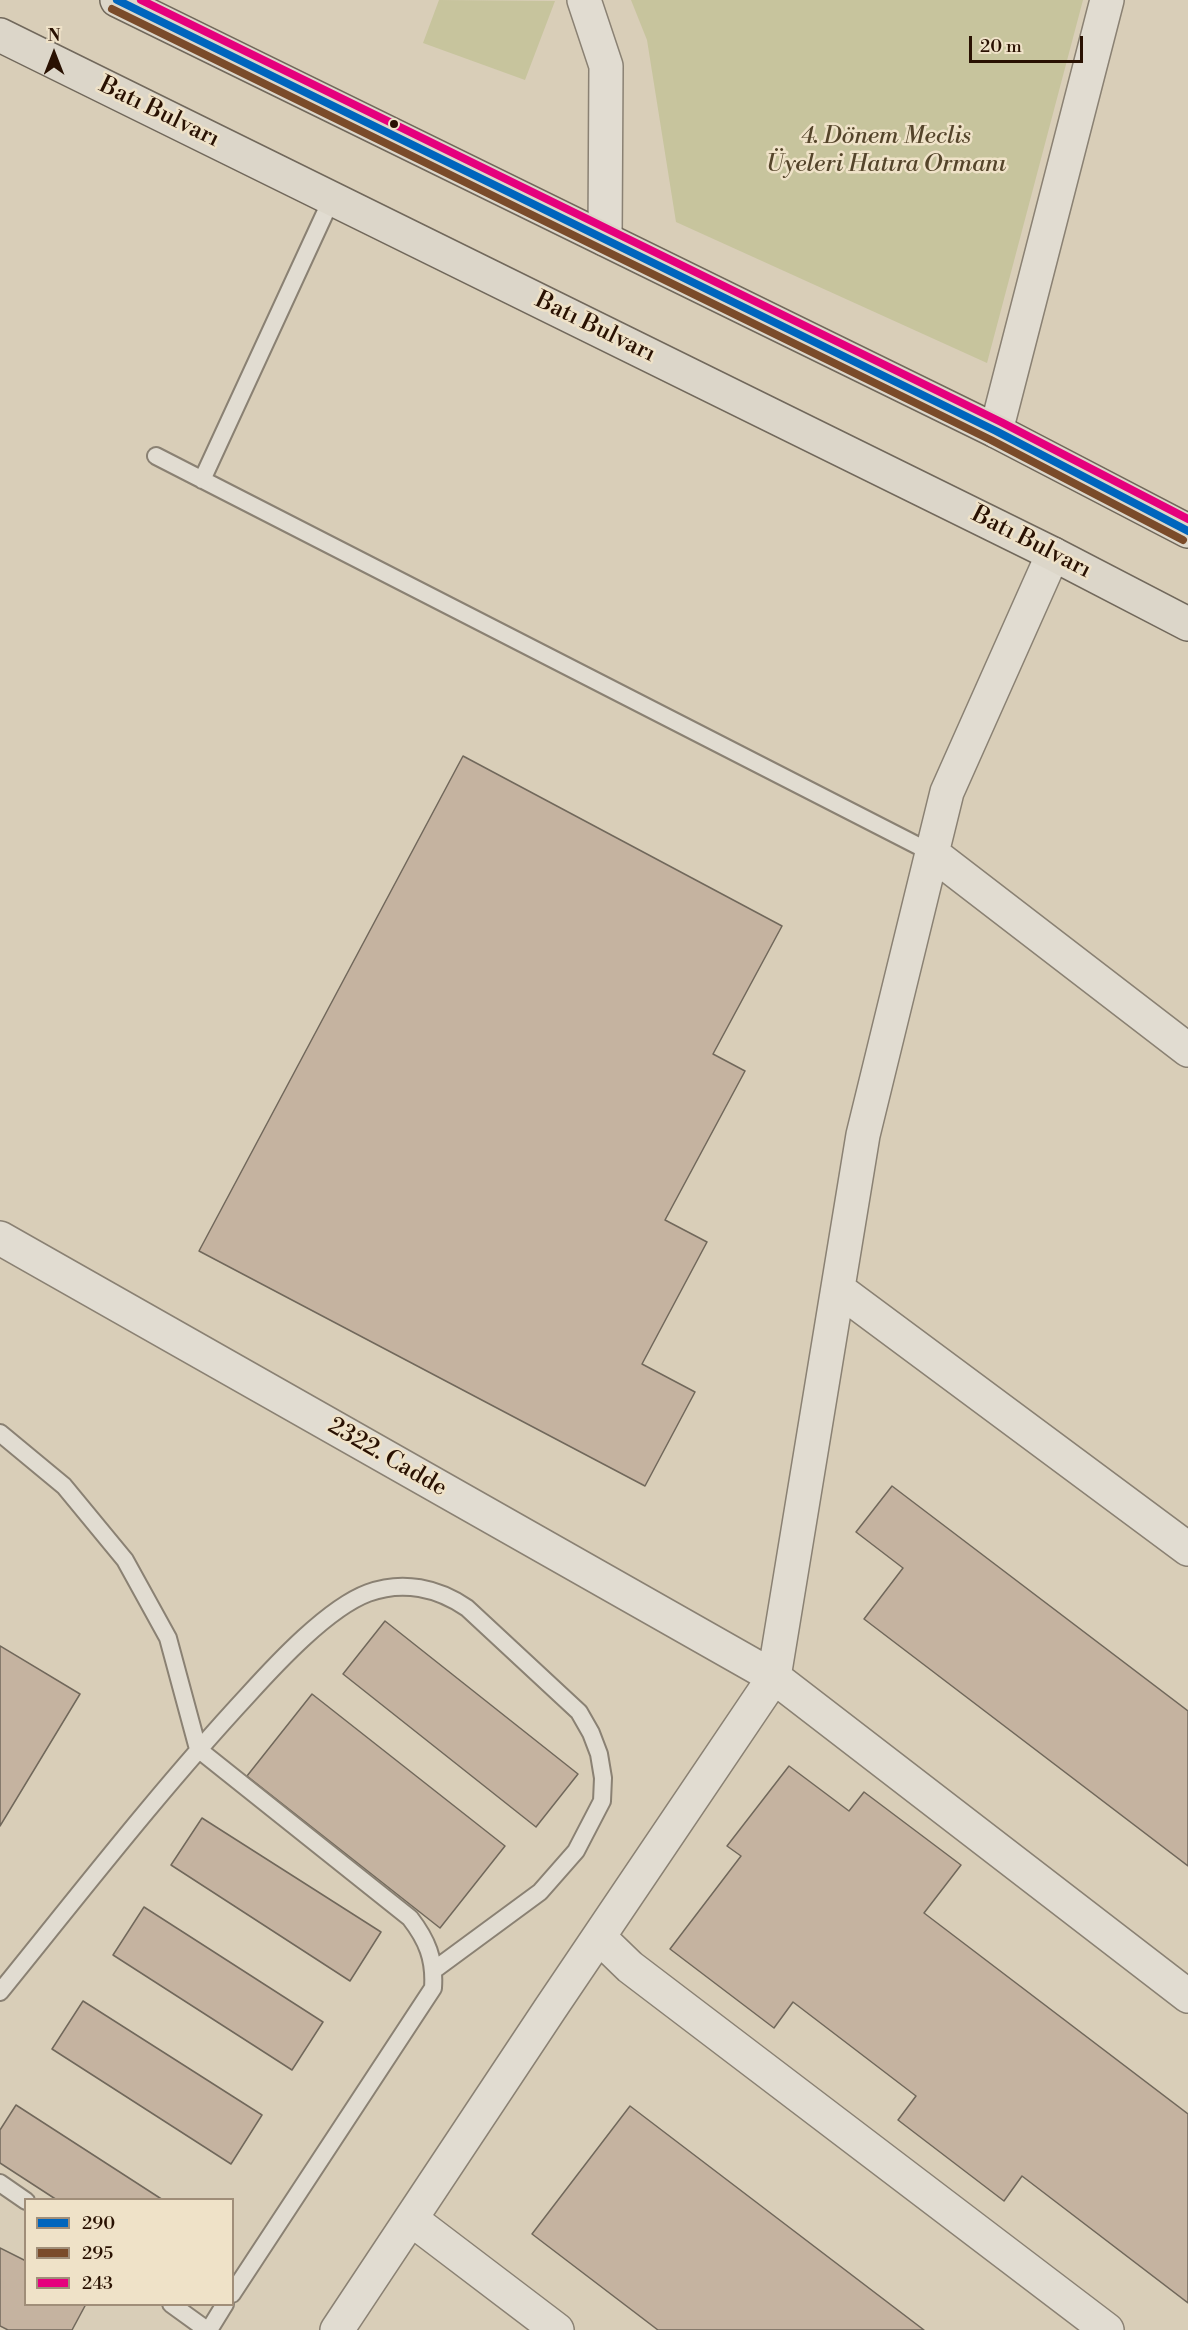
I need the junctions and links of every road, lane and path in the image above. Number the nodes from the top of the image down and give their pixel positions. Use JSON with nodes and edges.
{"nodes":[{"id":1,"x":117,"y":0,"type":"edge"},
{"id":2,"x":584,"y":0,"type":"edge"},
{"id":3,"x":1107,"y":0,"type":"edge"},
{"id":4,"x":0,"y":35,"type":"edge"},
{"id":5,"x":332,"y":198,"type":"junction"},
{"id":6,"x":605,"y":239,"type":"junction"},
{"id":7,"x":996,"y":431,"type":"junction"},
{"id":8,"x":156,"y":456,"type":"dead end"},
{"id":9,"x":202,"y":480,"type":"junction"},
{"id":10,"x":1188,"y":531,"type":"edge"},
{"id":11,"x":1053,"y":554,"type":"junction"},
{"id":12,"x":1188,"y":624,"type":"edge"},
{"id":13,"x":932,"y":853,"type":"junction"},
{"id":14,"x":1188,"y":1050,"type":"edge"},
{"id":15,"x":0,"y":1238,"type":"edge"},
{"id":16,"x":838,"y":1289,"type":"junction"},
{"id":17,"x":0,"y":1433,"type":"edge"},
{"id":18,"x":1188,"y":1549,"type":"edge"},
{"id":19,"x":774,"y":1677,"type":"junction"},
{"id":20,"x":198,"y":1749,"type":"junction"},
{"id":21,"x":598,"y":1937,"type":"junction"},
{"id":22,"x":434,"y":1970,"type":"junction"},
{"id":23,"x":0,"y":1992,"type":"edge"},
{"id":24,"x":1188,"y":1996,"type":"edge"},
{"id":25,"x":0,"y":2183,"type":"edge"},
{"id":26,"x":24,"y":2200,"type":"edge"},
{"id":27,"x":411,"y":2219,"type":"junction"},
{"id":28,"x":234,"y":2291,"type":"edge"},
{"id":29,"x":174,"y":2306,"type":"edge"},
{"id":30,"x":224,"y":2306,"type":"edge"},
{"id":31,"x":208,"y":2330,"type":"edge"},
{"id":32,"x":337,"y":2330,"type":"edge"},
{"id":33,"x":557,"y":2330,"type":"edge"},
{"id":34,"x":1107,"y":2330,"type":"edge"}],
"edges":[{"from":1,"to":6,"type":"main road"},
{"from":2,"to":6,"type":"street"},
{"from":3,"to":7,"type":"street"},
{"from":4,"to":5,"type":"main road","name":"Batı Bulvarı"},
{"from":5,"to":9,"type":"lane"},
{"from":5,"to":11,"type":"main road","name":"Batı Bulvarı"},
{"from":6,"to":7,"type":"main road"},
{"from":7,"to":10,"type":"main road"},
{"from":8,"to":9,"type":"lane"},
{"from":9,"to":13,"type":"lane"},
{"from":11,"to":12,"type":"main road","name":"Batı Bulvarı"},
{"from":11,"to":13,"type":"street"},
{"from":13,"to":14,"type":"street"},
{"from":13,"to":16,"type":"street"},
{"from":15,"to":19,"type":"street","name":"2322. Cadde"},
{"from":16,"to":18,"type":"street"},
{"from":16,"to":19,"type":"street"},
{"from":17,"to":20,"type":"lane"},
{"from":19,"to":21,"type":"street"},
{"from":19,"to":24,"type":"street","name":"2322. Cadde"},
{"from":20,"to":22,"type":"lane"},
{"from":20,"to":22,"type":"lane"},
{"from":20,"to":23,"type":"lane"},
{"from":21,"to":27,"type":"street"},
{"from":21,"to":34,"type":"street"},
{"from":22,"to":28,"type":"lane"},
{"from":25,"to":26,"type":"lane"},
{"from":27,"to":32,"type":"street"},
{"from":27,"to":33,"type":"street"},
{"from":29,"to":31,"type":"lane"},
{"from":30,"to":31,"type":"lane"}]}
